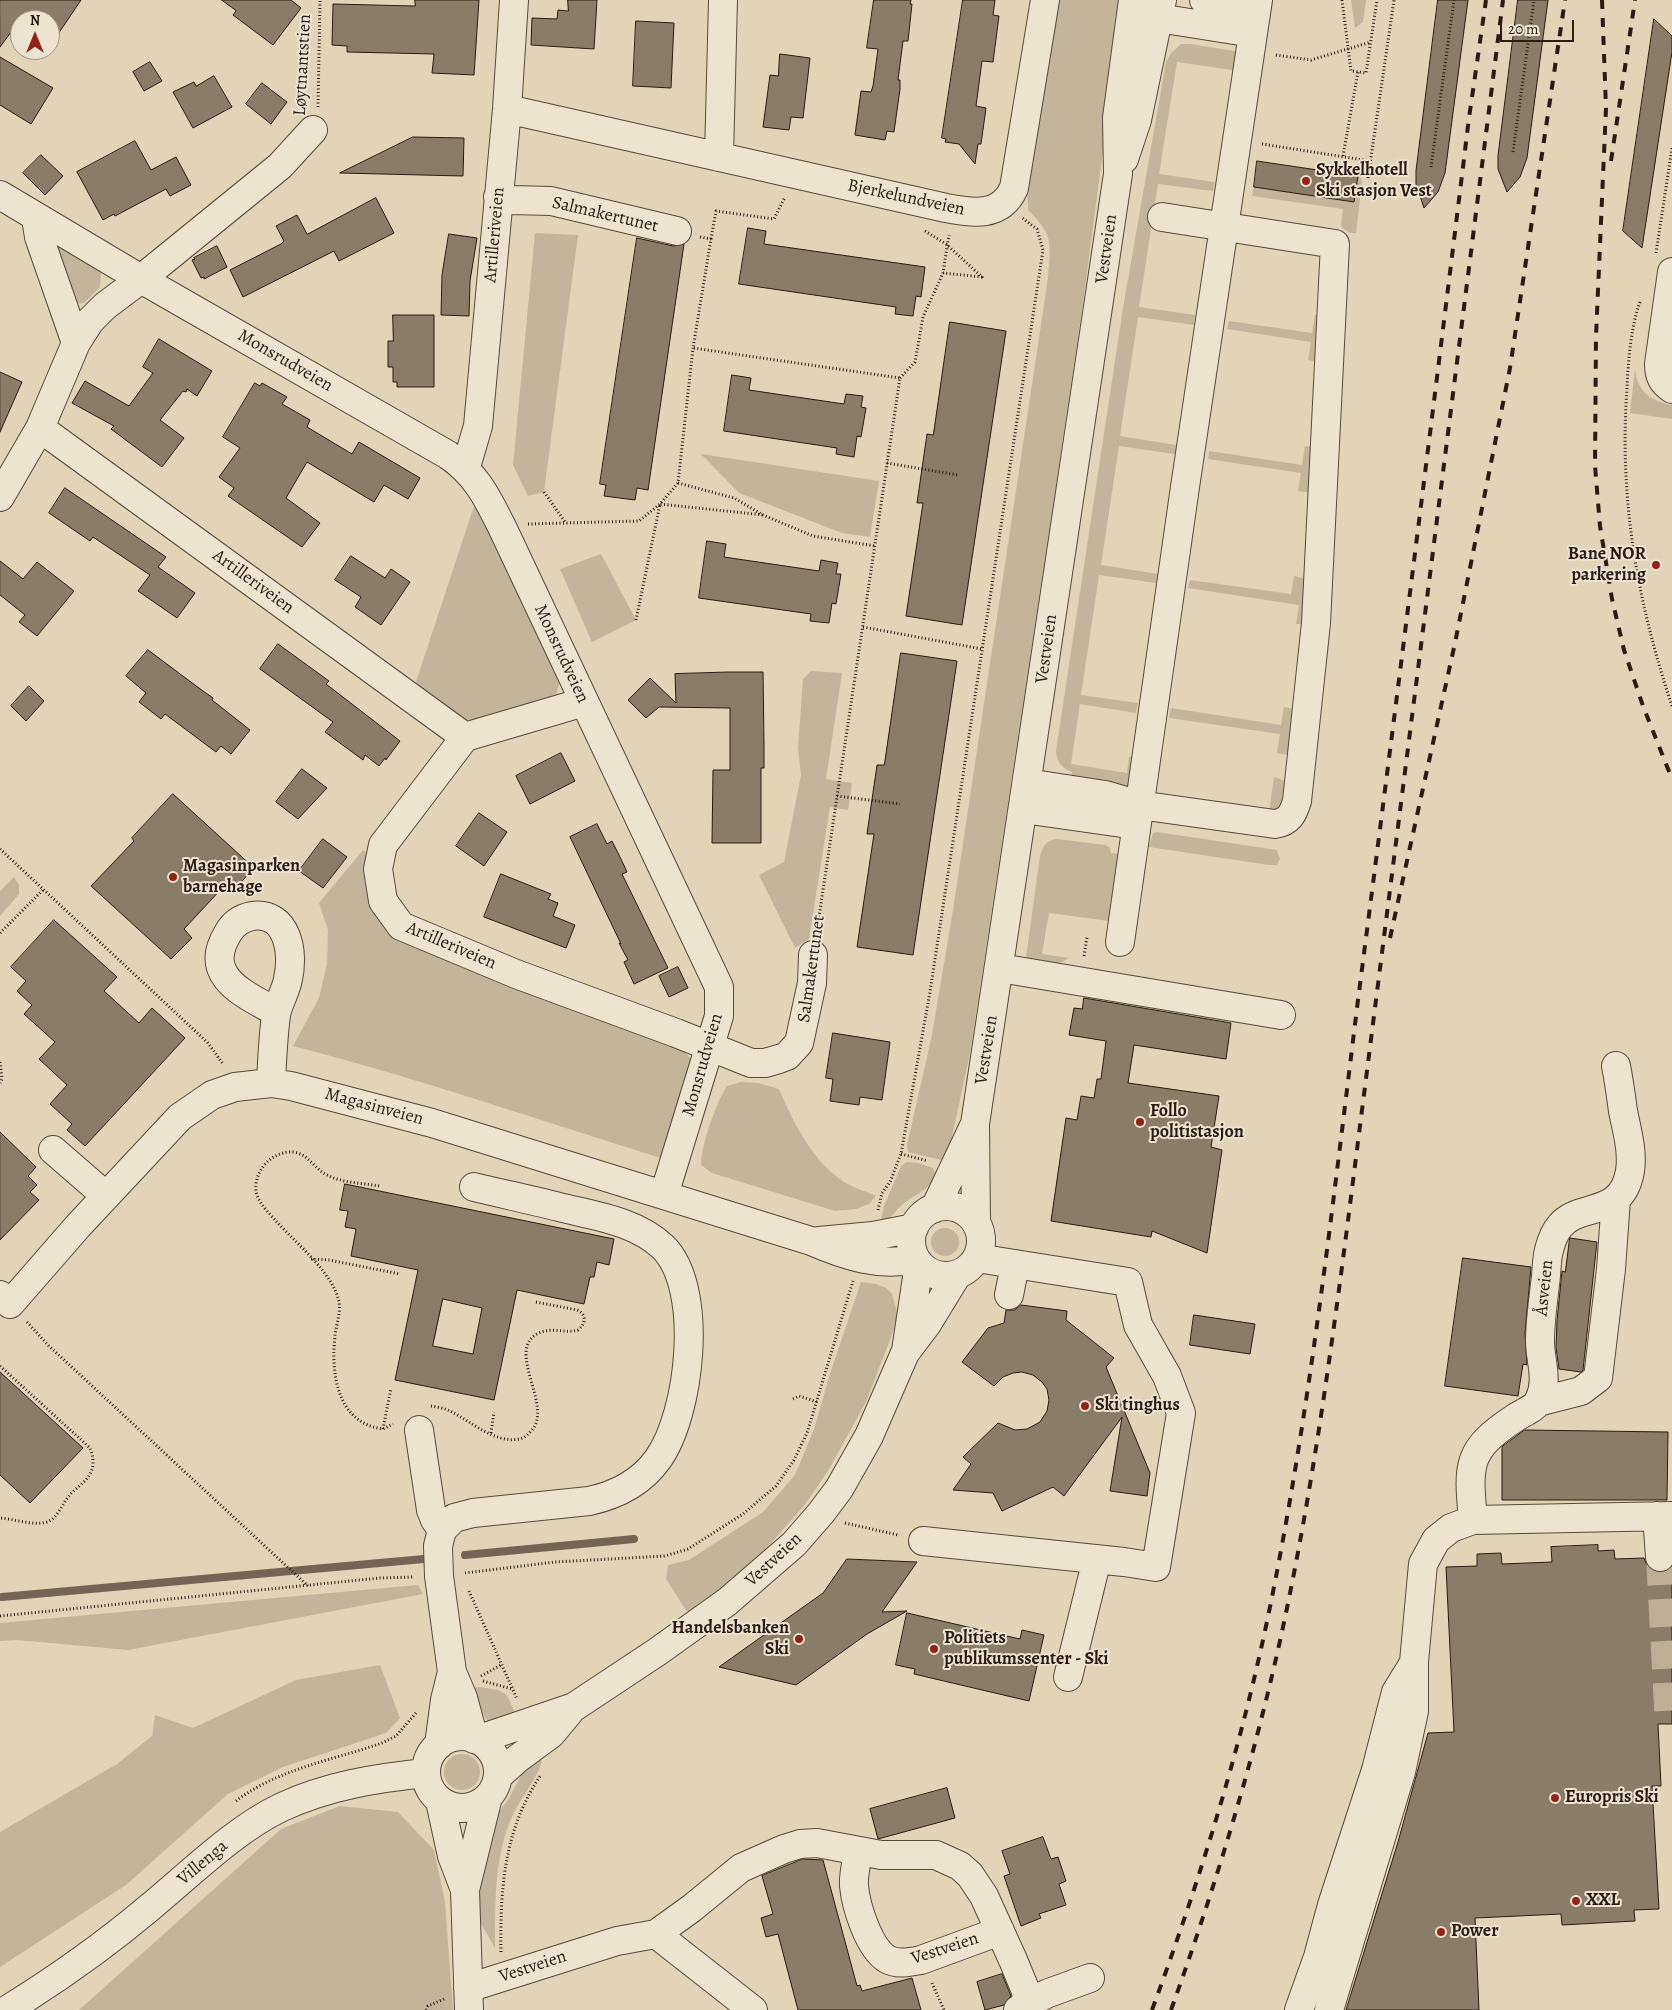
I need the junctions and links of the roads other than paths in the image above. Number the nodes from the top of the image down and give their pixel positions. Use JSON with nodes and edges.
{"nodes":[{"id":1,"x":514,"y":0,"type":"edge"},
{"id":2,"x":723,"y":0,"type":"edge"},
{"id":3,"x":1045,"y":0,"type":"edge"},
{"id":4,"x":1133,"y":0,"type":"edge"},
{"id":5,"x":1218,"y":1,"type":"edge"},
{"id":6,"x":1160,"y":9,"type":"edge"},
{"id":7,"x":1256,"y":13,"type":"edge"},
{"id":8,"x":507,"y":109,"type":"junction"},
{"id":9,"x":312,"y":130,"type":"road end"},
{"id":10,"x":720,"y":157,"type":"junction"},
{"id":11,"x":1118,"y":174,"type":"junction"},
{"id":12,"x":0,"y":195,"type":"edge"},
{"id":13,"x":498,"y":197,"type":"junction"},
{"id":14,"x":1162,"y":217,"type":"dead end"},
{"id":15,"x":36,"y":218,"type":"junction"},
{"id":16,"x":1224,"y":227,"type":"junction"},
{"id":17,"x":677,"y":231,"type":"road end"},
{"id":18,"x":1665,"y":274,"type":"edge"},
{"id":19,"x":141,"y":279,"type":"junction"},
{"id":20,"x":76,"y":343,"type":"junction"},
{"id":21,"x":1672,"y":389,"type":"edge"},
{"id":22,"x":40,"y":428,"type":"junction"},
{"id":23,"x":466,"y":467,"type":"junction"},
{"id":24,"x":0,"y":497,"type":"edge"},
{"id":25,"x":584,"y":702,"type":"junction"},
{"id":26,"x":464,"y":737,"type":"junction"},
{"id":27,"x":1025,"y":796,"type":"junction"},
{"id":28,"x":1138,"y":815,"type":"junction"},
{"id":29,"x":1120,"y":942,"type":"dead end"},
{"id":30,"x":813,"y":955,"type":"road end"},
{"id":31,"x":1000,"y":968,"type":"junction"},
{"id":32,"x":276,"y":1012,"type":"dead end"},
{"id":33,"x":1281,"y":1015,"type":"dead end"},
{"id":34,"x":710,"y":1047,"type":"junction"},
{"id":35,"x":1616,"y":1066,"type":"dead end"},
{"id":36,"x":271,"y":1083,"type":"junction"},
{"id":37,"x":975,"y":1124,"type":"junction"},
{"id":38,"x":53,"y":1150,"type":"dead end"},
{"id":39,"x":474,"y":1187,"type":"dead end"},
{"id":40,"x":664,"y":1195,"type":"junction"},
{"id":41,"x":106,"y":1196,"type":"junction"},
{"id":42,"x":1616,"y":1200,"type":"junction"},
{"id":43,"x":935,"y":1208,"type":"junction"},
{"id":44,"x":976,"y":1221,"type":"junction"},
{"id":45,"x":914,"y":1228,"type":"junction"},
{"id":46,"x":811,"y":1242,"type":"junction"},
{"id":47,"x":918,"y":1262,"type":"junction"},
{"id":48,"x":1015,"y":1265,"type":"junction"},
{"id":49,"x":967,"y":1266,"type":"junction"},
{"id":50,"x":1009,"y":1295,"type":"dead end"},
{"id":51,"x":5,"y":1300,"type":"edge"},
{"id":52,"x":906,"y":1352,"type":"junction"},
{"id":53,"x":1538,"y":1402,"type":"junction"},
{"id":54,"x":414,"y":1418,"type":"road end"},
{"id":55,"x":1665,"y":1516,"type":"edge"},
{"id":56,"x":1473,"y":1520,"type":"junction"},
{"id":57,"x":442,"y":1530,"type":"junction"},
{"id":58,"x":923,"y":1541,"type":"road end"},
{"id":59,"x":1660,"y":1557,"type":"tunnel mouth"},
{"id":60,"x":1097,"y":1559,"type":"junction"},
{"id":61,"x":1414,"y":1662,"type":"junction"},
{"id":62,"x":452,"y":1672,"type":"junction"},
{"id":63,"x":1068,"y":1677,"type":"dead end"},
{"id":64,"x":574,"y":1706,"type":"junction"},
{"id":65,"x":476,"y":1739,"type":"junction"},
{"id":66,"x":439,"y":1745,"type":"junction"},
{"id":67,"x":426,"y":1774,"type":"junction"},
{"id":68,"x":493,"y":1786,"type":"junction"},
{"id":69,"x":440,"y":1801,"type":"junction"},
{"id":70,"x":858,"y":1852,"type":"junction"},
{"id":71,"x":464,"y":1890,"type":"junction"},
{"id":72,"x":1000,"y":1931,"type":"junction"},
{"id":73,"x":656,"y":1934,"type":"junction"},
{"id":74,"x":1090,"y":1978,"type":"dead end"},
{"id":75,"x":469,"y":1999,"type":"edge"},
{"id":76,"x":1026,"y":2008,"type":"edge"},
{"id":77,"x":7,"y":2010,"type":"edge"},
{"id":78,"x":753,"y":2010,"type":"edge"},
{"id":79,"x":1299,"y":2010,"type":"edge"},
{"id":80,"x":1330,"y":2010,"type":"edge"}],
"edges":[{"from":1,"to":8,"type":"street","name":"Artilleriveien"},
{"from":2,"to":10,"type":"street"},
{"from":3,"to":10,"type":"street","name":"Bjerkelundveien"},
{"from":4,"to":6,"type":"street"},
{"from":4,"to":11,"type":"street","name":"Vestveien"},
{"from":5,"to":7,"type":"street"},
{"from":6,"to":7,"type":"street"},
{"from":6,"to":11,"type":"street","name":"Vestveien"},
{"from":7,"to":16,"type":"street"},
{"from":8,"to":10,"type":"street","name":"Bjerkelundveien"},
{"from":8,"to":13,"type":"street","name":"Artilleriveien"},
{"from":9,"to":19,"type":"street"},
{"from":11,"to":27,"type":"street","name":"Vestveien"},
{"from":12,"to":15,"type":"street","name":"Monsrudveien"},
{"from":13,"to":17,"type":"street","name":"Salmakertunet"},
{"from":13,"to":23,"type":"street","name":"Artilleriveien"},
{"from":14,"to":16,"type":"street"},
{"from":15,"to":19,"type":"street","name":"Monsrudveien"},
{"from":15,"to":20,"type":"street"},
{"from":16,"to":28,"type":"street"},
{"from":16,"to":28,"type":"street"},
{"from":18,"to":21,"type":"street"},
{"from":19,"to":20,"type":"street"},
{"from":19,"to":23,"type":"street","name":"Monsrudveien"},
{"from":20,"to":22,"type":"street"},
{"from":22,"to":24,"type":"street"},
{"from":22,"to":26,"type":"street","name":"Artilleriveien"},
{"from":23,"to":25,"type":"street","name":"Monsrudveien"},
{"from":25,"to":26,"type":"street"},
{"from":25,"to":34,"type":"street","name":"Monsrudveien"},
{"from":26,"to":34,"type":"street","name":"Artilleriveien"},
{"from":27,"to":28,"type":"street"},
{"from":27,"to":31,"type":"street","name":"Vestveien"},
{"from":28,"to":29,"type":"street"},
{"from":30,"to":34,"type":"street","name":"Salmakertunet"},
{"from":31,"to":33,"type":"street"},
{"from":31,"to":37,"type":"street","name":"Vestveien"},
{"from":32,"to":36,"type":"street"},
{"from":34,"to":40,"type":"street","name":"Monsrudveien"},
{"from":35,"to":42,"type":"street"},
{"from":36,"to":40,"type":"street","name":"Magasinveien"},
{"from":36,"to":41,"type":"street","name":"Magasinveien"},
{"from":37,"to":43,"type":"street","name":"Vestveien"},
{"from":37,"to":44,"type":"street","name":"Vestveien"},
{"from":38,"to":41,"type":"street"},
{"from":39,"to":57,"type":"street"},
{"from":40,"to":46,"type":"street","name":"Magasinveien"},
{"from":41,"to":51,"type":"street","name":"Magasinveien"},
{"from":42,"to":53,"type":"street","name":"Åsveien"},
{"from":42,"to":53,"type":"street"},
{"from":43,"to":44,"type":"street"},
{"from":43,"to":45,"type":"street","name":"Vestveien"},
{"from":44,"to":49,"type":"street","name":"Vestveien"},
{"from":45,"to":46,"type":"street","name":"Magasinveien"},
{"from":45,"to":47,"type":"street","name":"Vestveien"},
{"from":46,"to":47,"type":"street","name":"Magasinveien"},
{"from":47,"to":49,"type":"street"},
{"from":47,"to":52,"type":"street","name":"Vestveien"},
{"from":48,"to":49,"type":"street"},
{"from":48,"to":50,"type":"street"},
{"from":48,"to":60,"type":"street"},
{"from":49,"to":52,"type":"street","name":"Vestveien"},
{"from":52,"to":64,"type":"street","name":"Vestveien"},
{"from":53,"to":56,"type":"street"},
{"from":54,"to":57,"type":"street"},
{"from":55,"to":56,"type":"street"},
{"from":55,"to":59,"type":"street"},
{"from":56,"to":61,"type":"street"},
{"from":57,"to":62,"type":"street"},
{"from":58,"to":60,"type":"street"},
{"from":60,"to":63,"type":"street"},
{"from":61,"to":79,"type":"street"},
{"from":61,"to":80,"type":"street"},
{"from":62,"to":65,"type":"street"},
{"from":62,"to":66,"type":"street"},
{"from":64,"to":65,"type":"street","name":"Vestveien"},
{"from":64,"to":68,"type":"street","name":"Vestveien"},
{"from":65,"to":66,"type":"street","name":"Vestveien"},
{"from":65,"to":68,"type":"street"},
{"from":66,"to":67,"type":"street"},
{"from":67,"to":69,"type":"street","name":"Vestveien"},
{"from":67,"to":77,"type":"street","name":"Villenga"},
{"from":68,"to":69,"type":"street","name":"Vestveien"},
{"from":68,"to":71,"type":"street","name":"Vestveien"},
{"from":69,"to":71,"type":"street","name":"Vestveien"},
{"from":70,"to":72,"type":"street","name":"Vestveien"},
{"from":70,"to":72,"type":"street","name":"Vestveien"},
{"from":70,"to":73,"type":"street","name":"Vestveien"},
{"from":71,"to":75,"type":"street","name":"Vestveien"},
{"from":72,"to":76,"type":"street","name":"Vestveien"},
{"from":73,"to":75,"type":"street","name":"Vestveien"},
{"from":73,"to":78,"type":"street"},
{"from":74,"to":76,"type":"street"}]}
